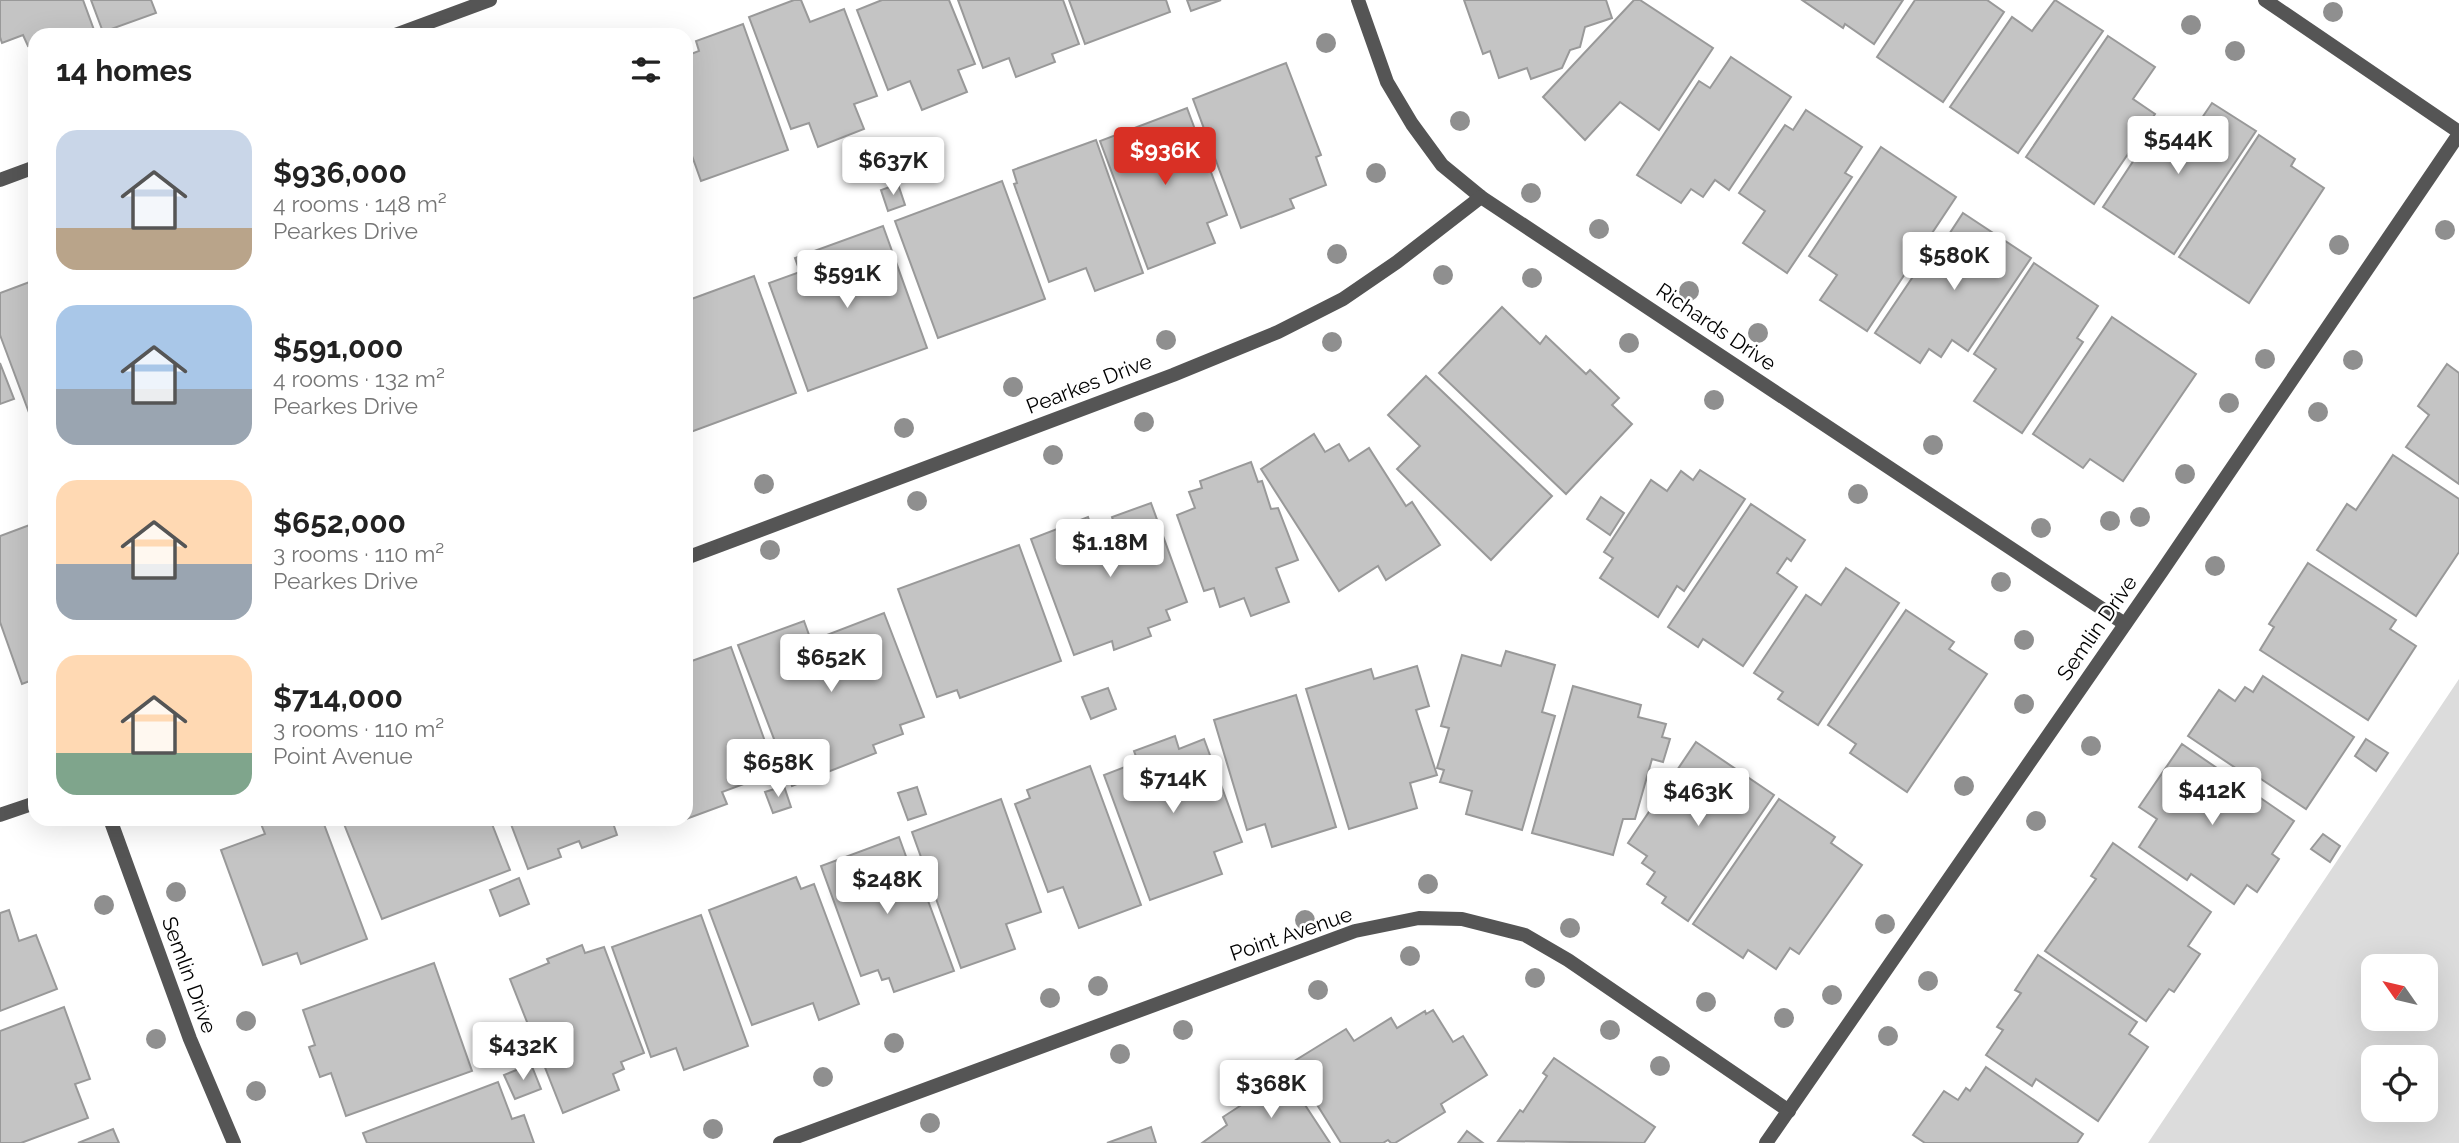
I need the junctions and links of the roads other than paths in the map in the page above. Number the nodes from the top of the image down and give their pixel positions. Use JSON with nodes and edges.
{"nodes":[{"id":1,"x":490,"y":0,"type":"edge"},
{"id":2,"x":1358,"y":0,"type":"edge"},
{"id":3,"x":2265,"y":0,"type":"edge"},
{"id":4,"x":413,"y":28,"type":"edge"},
{"id":5,"x":2459,"y":133,"type":"edge"},
{"id":6,"x":28,"y":170,"type":"edge"},
{"id":7,"x":0,"y":180,"type":"edge"},
{"id":8,"x":1480,"y":197,"type":"junction"},
{"id":9,"x":693,"y":555,"type":"edge"},
{"id":10,"x":2125,"y":624,"type":"junction"},
{"id":11,"x":28,"y":805,"type":"edge"},
{"id":12,"x":0,"y":815,"type":"edge"},
{"id":13,"x":113,"y":826,"type":"edge"},
{"id":14,"x":1789,"y":1111,"type":"junction"},
{"id":15,"x":234,"y":1143,"type":"edge"},
{"id":16,"x":780,"y":1143,"type":"edge"},
{"id":17,"x":1766,"y":1143,"type":"edge"}],
"edges":[{"from":1,"to":4,"type":"street"},
{"from":2,"to":8,"type":"street","name":"Richards Drive"},
{"from":3,"to":5,"type":"street"},
{"from":5,"to":10,"type":"street","name":"Semlin Drive"},
{"from":6,"to":7,"type":"street"},
{"from":8,"to":9,"type":"street","name":"Pearkes Drive"},
{"from":8,"to":10,"type":"street","name":"Richards Drive"},
{"from":10,"to":14,"type":"street","name":"Semlin Drive"},
{"from":11,"to":12,"type":"street"},
{"from":13,"to":15,"type":"street","name":"Semlin Drive"},
{"from":14,"to":16,"type":"street","name":"Point Avenue"},
{"from":14,"to":17,"type":"street","name":"Semlin Drive"}]}
